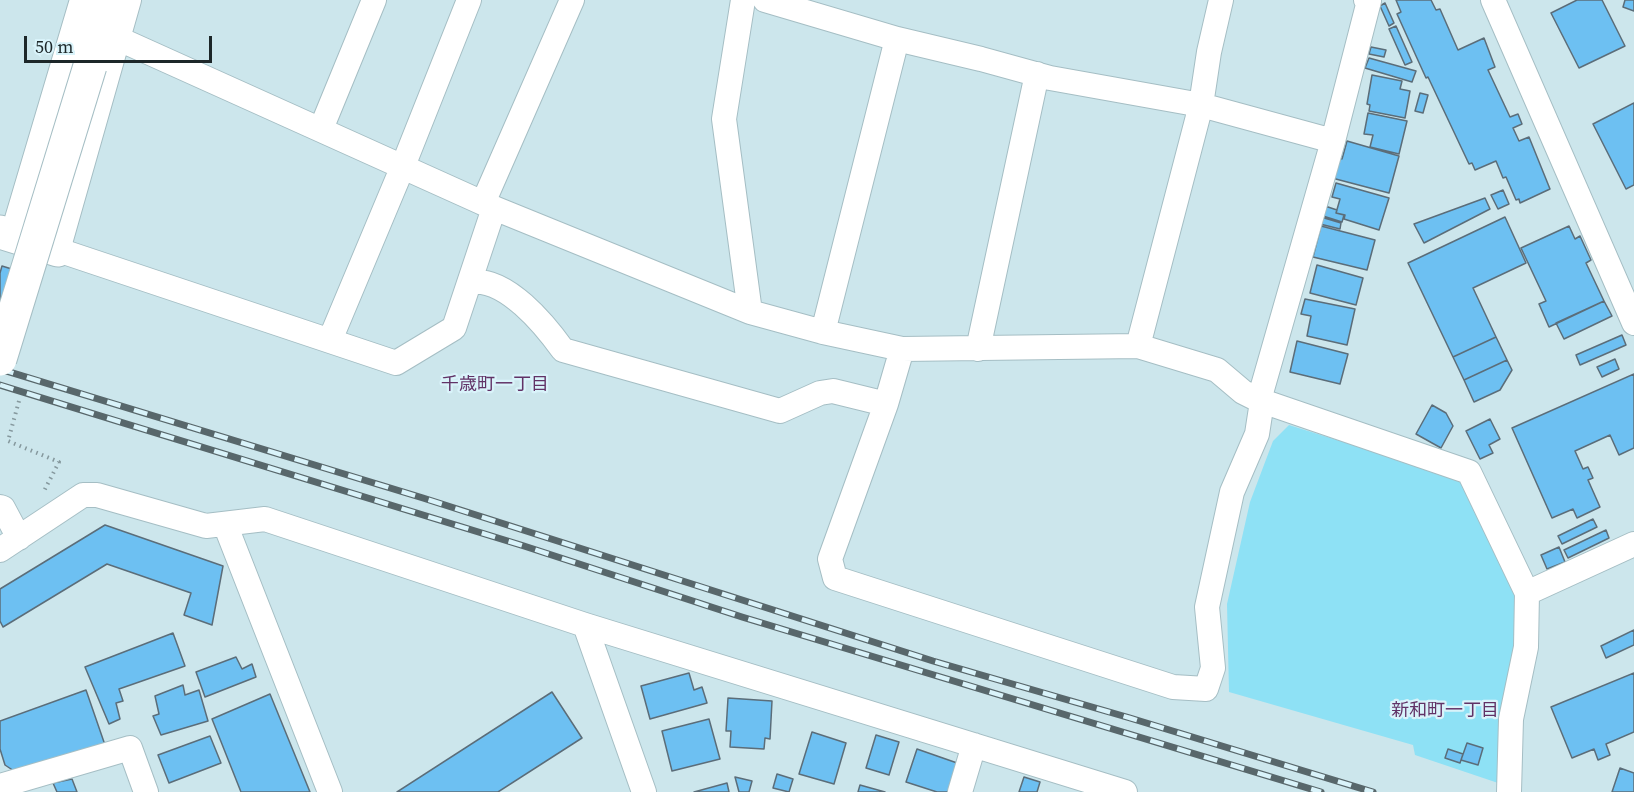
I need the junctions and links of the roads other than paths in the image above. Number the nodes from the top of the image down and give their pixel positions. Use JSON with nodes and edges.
{"nodes":[{"id":1,"x":82,"y":0,"type":"edge"},
{"id":2,"x":108,"y":0,"type":"edge"},
{"id":3,"x":129,"y":0,"type":"edge"},
{"id":4,"x":374,"y":0,"type":"edge"},
{"id":5,"x":470,"y":0,"type":"edge"},
{"id":6,"x":572,"y":0,"type":"edge"},
{"id":7,"x":743,"y":0,"type":"edge"},
{"id":8,"x":765,"y":0,"type":"edge"},
{"id":9,"x":1221,"y":0,"type":"edge"},
{"id":10,"x":1366,"y":0,"type":"edge"},
{"id":11,"x":1493,"y":0,"type":"edge"},
{"id":12,"x":119,"y":39,"type":"junction"},
{"id":13,"x":897,"y":39,"type":"junction"},
{"id":14,"x":1037,"y":74,"type":"junction"},
{"id":15,"x":1201,"y":105,"type":"junction"},
{"id":16,"x":321,"y":129,"type":"junction"},
{"id":17,"x":1333,"y":141,"type":"junction"},
{"id":18,"x":403,"y":166,"type":"junction"},
{"id":19,"x":489,"y":206,"type":"junction"},
{"id":20,"x":6,"y":234,"type":"edge"},
{"id":21,"x":58,"y":250,"type":"junction"},
{"id":22,"x":471,"y":282,"type":"junction"},
{"id":23,"x":1628,"y":295,"type":"edge"},
{"id":24,"x":750,"y":312,"type":"junction"},
{"id":25,"x":1634,"y":323,"type":"edge"},
{"id":26,"x":823,"y":332,"type":"junction"},
{"id":27,"x":330,"y":340,"type":"junction"},
{"id":28,"x":1138,"y":346,"type":"junction"},
{"id":29,"x":902,"y":349,"type":"junction"},
{"id":30,"x":978,"y":349,"type":"junction"},
{"id":31,"x":0,"y":359,"type":"edge"},
{"id":32,"x":1259,"y":400,"type":"junction"},
{"id":33,"x":885,"y":404,"type":"junction"},
{"id":34,"x":0,"y":507,"type":"edge"},
{"id":35,"x":225,"y":524,"type":"junction"},
{"id":36,"x":9,"y":544,"type":"edge"},
{"id":37,"x":1634,"y":544,"type":"edge"},
{"id":38,"x":1527,"y":593,"type":"junction"},
{"id":39,"x":585,"y":625,"type":"junction"},
{"id":40,"x":974,"y":745,"type":"junction"},
{"id":41,"x":0,"y":786,"type":"edge"},
{"id":42,"x":146,"y":792,"type":"edge"},
{"id":43,"x":330,"y":792,"type":"edge"},
{"id":44,"x":644,"y":792,"type":"edge"},
{"id":45,"x":960,"y":792,"type":"edge"},
{"id":46,"x":1125,"y":792,"type":"edge"},
{"id":47,"x":1509,"y":792,"type":"edge"}],
"edges":[{"from":1,"to":20,"type":"street"},
{"from":2,"to":31,"type":"street","bridge":true},
{"from":3,"to":12,"type":"street"},
{"from":4,"to":16,"type":"street"},
{"from":5,"to":18,"type":"street"},
{"from":6,"to":19,"type":"street"},
{"from":7,"to":24,"type":"street"},
{"from":8,"to":13,"type":"street"},
{"from":9,"to":15,"type":"street"},
{"from":10,"to":17,"type":"street"},
{"from":11,"to":23,"type":"street"},
{"from":12,"to":16,"type":"street"},
{"from":12,"to":21,"type":"street"},
{"from":13,"to":14,"type":"street"},
{"from":13,"to":26,"type":"street"},
{"from":14,"to":15,"type":"street"},
{"from":14,"to":30,"type":"street"},
{"from":15,"to":17,"type":"street"},
{"from":15,"to":28,"type":"street"},
{"from":16,"to":18,"type":"street"},
{"from":17,"to":32,"type":"street"},
{"from":18,"to":19,"type":"street"},
{"from":18,"to":27,"type":"street"},
{"from":19,"to":22,"type":"street"},
{"from":19,"to":24,"type":"street"},
{"from":20,"to":21,"type":"street"},
{"from":21,"to":27,"type":"street"},
{"from":22,"to":27,"type":"street"},
{"from":22,"to":33,"type":"street"},
{"from":23,"to":25,"type":"street"},
{"from":24,"to":26,"type":"street"},
{"from":26,"to":29,"type":"street"},
{"from":28,"to":30,"type":"street"},
{"from":28,"to":32,"type":"street"},
{"from":29,"to":30,"type":"street"},
{"from":29,"to":33,"type":"street"},
{"from":32,"to":33,"type":"street"},
{"from":32,"to":38,"type":"street"},
{"from":34,"to":36,"type":"street"},
{"from":35,"to":36,"type":"street"},
{"from":35,"to":39,"type":"street"},
{"from":35,"to":43,"type":"street"},
{"from":37,"to":38,"type":"street"},
{"from":38,"to":47,"type":"street"},
{"from":39,"to":40,"type":"street"},
{"from":39,"to":44,"type":"street"},
{"from":40,"to":45,"type":"street"},
{"from":40,"to":46,"type":"street"},
{"from":41,"to":42,"type":"street"}]}
